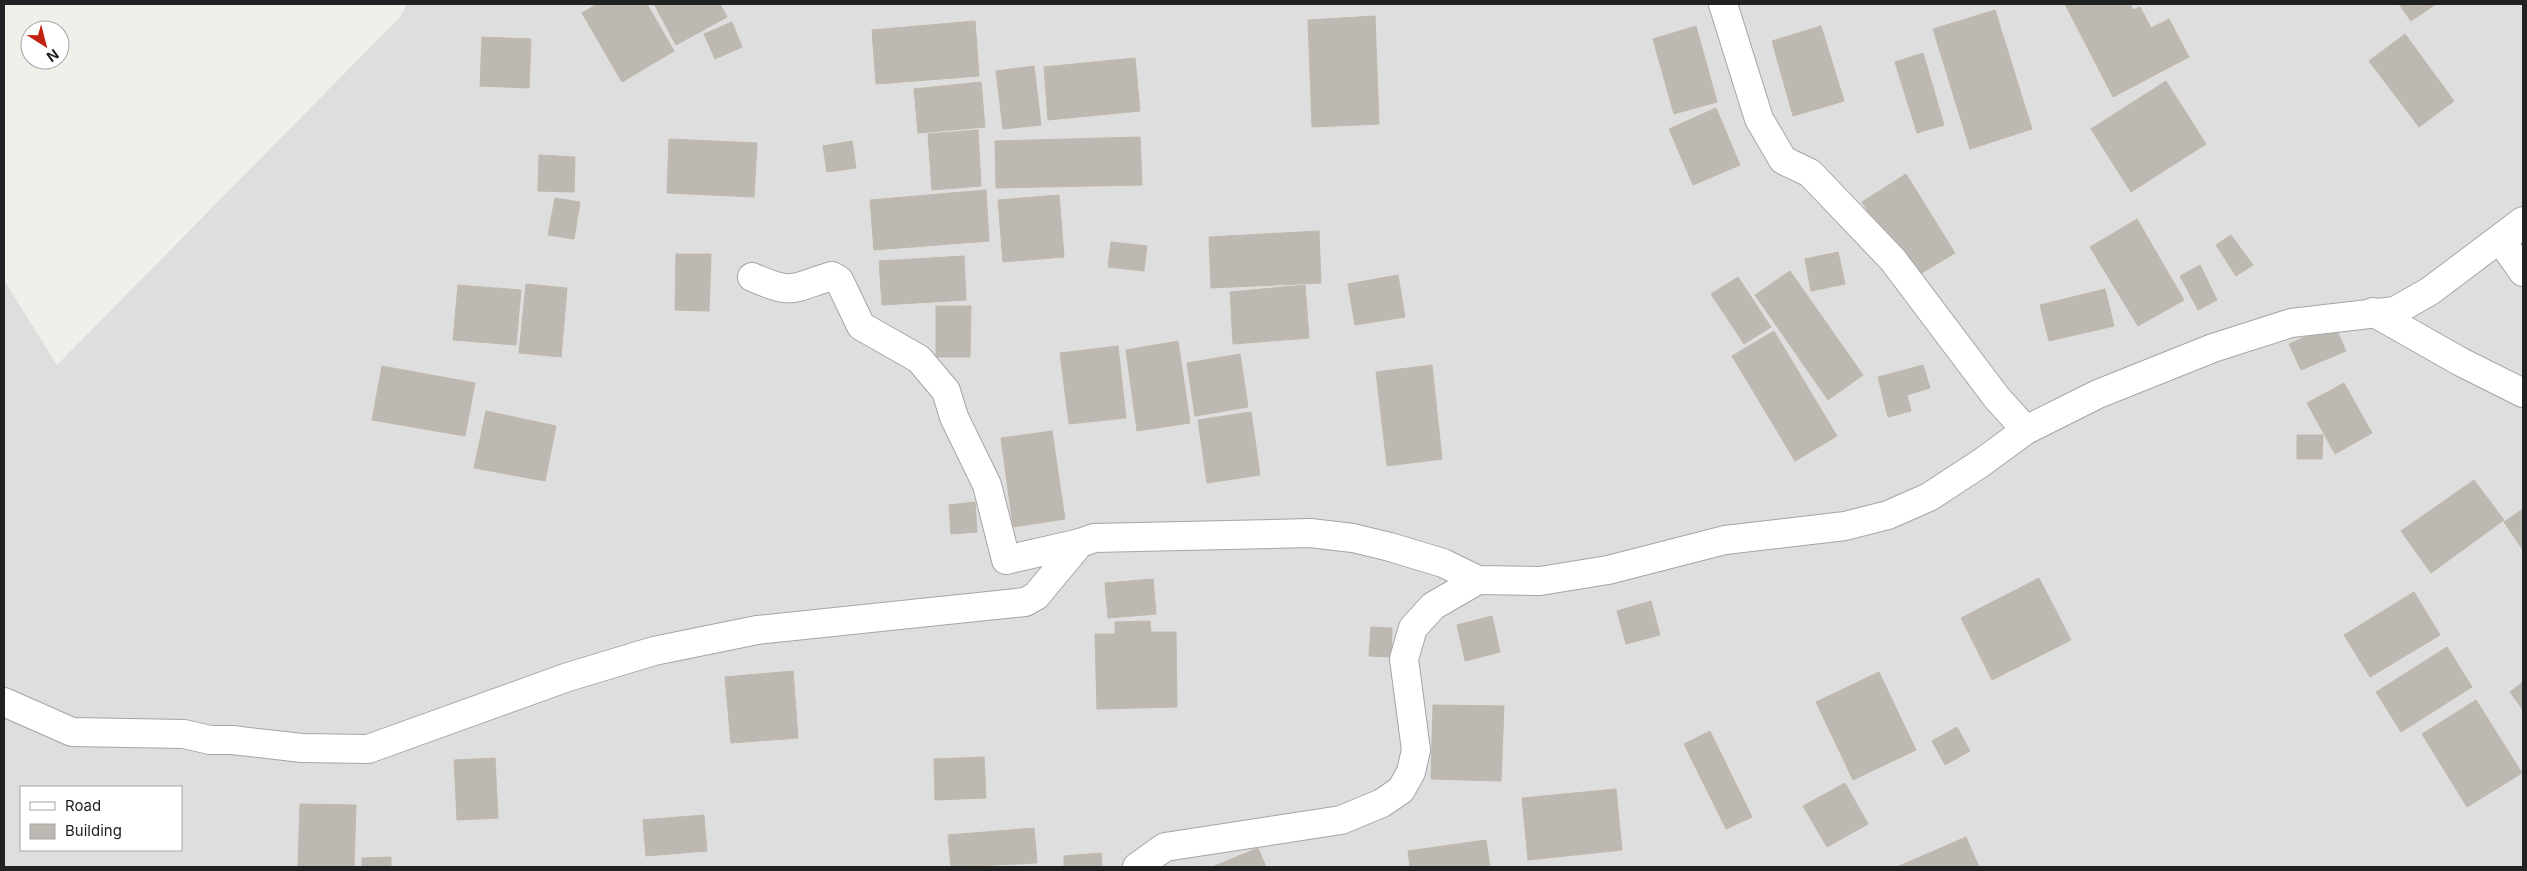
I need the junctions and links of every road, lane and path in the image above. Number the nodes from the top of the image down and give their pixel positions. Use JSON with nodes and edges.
{"nodes":[{"id":1,"x":1722,"y":4,"type":"edge"},
{"id":2,"x":2523,"y":222,"type":"edge"},
{"id":3,"x":2523,"y":272,"type":"edge"},
{"id":4,"x":752,"y":277,"type":"dead end"},
{"id":5,"x":2373,"y":312,"type":"junction"},
{"id":6,"x":2523,"y":393,"type":"edge"},
{"id":7,"x":2026,"y":430,"type":"junction"},
{"id":8,"x":1080,"y":542,"type":"junction"},
{"id":9,"x":1478,"y":580,"type":"junction"},
{"id":10,"x":4,"y":702,"type":"edge"},
{"id":11,"x":1138,"y":867,"type":"edge"}],
"edges":[{"from":1,"to":7,"type":"street"},
{"from":2,"to":3,"type":"street"},
{"from":2,"to":5,"type":"street"},
{"from":4,"to":8,"type":"street"},
{"from":5,"to":6,"type":"street"},
{"from":5,"to":7,"type":"street"},
{"from":7,"to":9,"type":"street"},
{"from":8,"to":9,"type":"street"},
{"from":8,"to":10,"type":"street"},
{"from":9,"to":11,"type":"street"}]}
